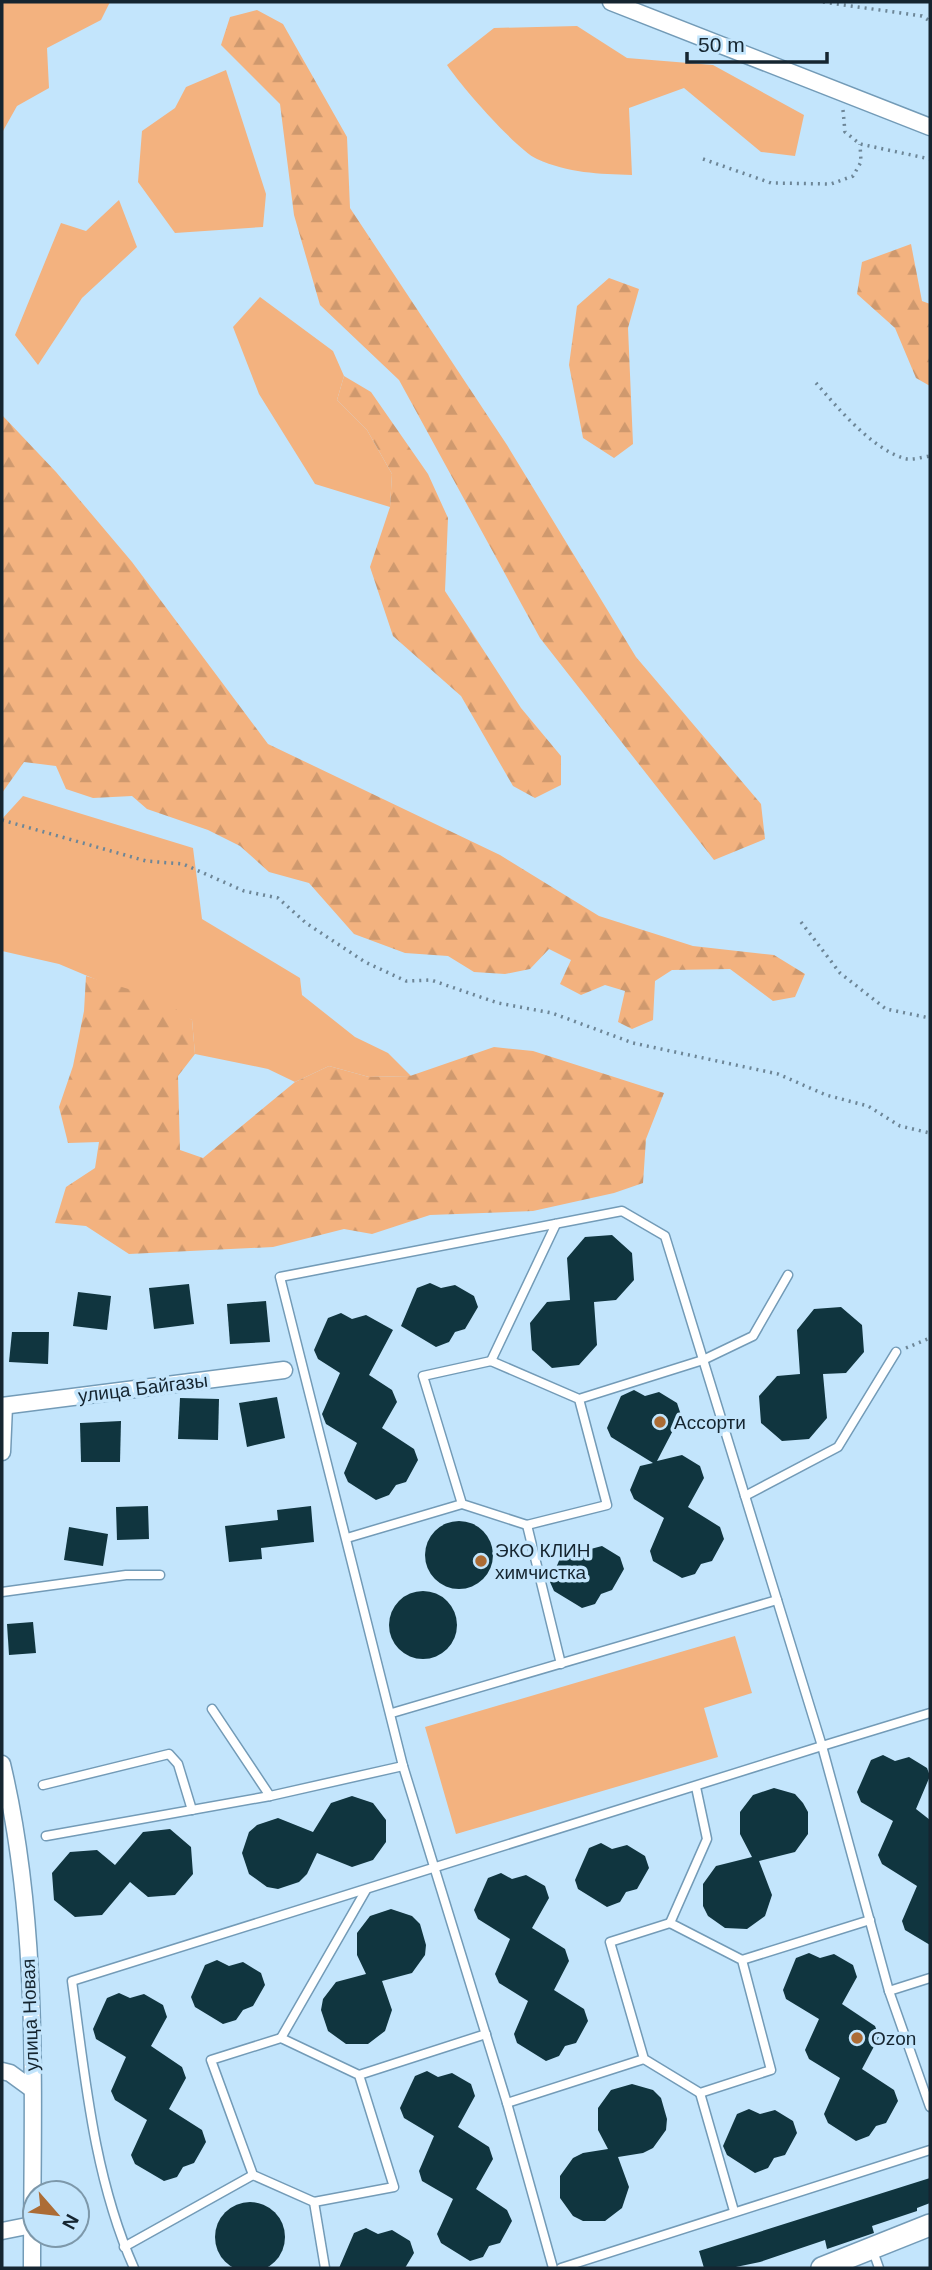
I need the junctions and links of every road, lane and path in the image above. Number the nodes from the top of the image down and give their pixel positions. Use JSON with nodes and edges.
{"nodes":[{"id":1,"x":611,"y":2,"type":"edge"},
{"id":2,"x":823,"y":2,"type":"edge"},
{"id":3,"x":930,"y":21,"type":"edge"},
{"id":4,"x":841,"y":92,"type":"junction"},
{"id":5,"x":930,"y":127,"type":"edge"},
{"id":6,"x":860,"y":144,"type":"junction"},
{"id":7,"x":703,"y":159,"type":"dead end"},
{"id":8,"x":930,"y":159,"type":"edge"},
{"id":9,"x":816,"y":383,"type":"dead end"},
{"id":10,"x":930,"y":456,"type":"edge"},
{"id":11,"x":2,"y":820,"type":"edge"},
{"id":12,"x":801,"y":922,"type":"dead end"},
{"id":13,"x":930,"y":1018,"type":"edge"},
{"id":14,"x":930,"y":1133,"type":"edge"},
{"id":15,"x":556,"y":1224,"type":"junction"},
{"id":16,"x":788,"y":1275,"type":"dead end"},
{"id":17,"x":930,"y":1338,"type":"edge"},
{"id":18,"x":895,"y":1352,"type":"joint"},
{"id":19,"x":703,"y":1360,"type":"junction"},
{"id":20,"x":491,"y":1361,"type":"junction"},
{"id":21,"x":284,"y":1370,"type":"dead end"},
{"id":22,"x":579,"y":1399,"type":"junction"},
{"id":23,"x":3,"y":1406,"type":"edge"},
{"id":24,"x":2,"y":1452,"type":"edge"},
{"id":25,"x":745,"y":1496,"type":"junction"},
{"id":26,"x":462,"y":1504,"type":"junction"},
{"id":27,"x":527,"y":1525,"type":"junction"},
{"id":28,"x":347,"y":1538,"type":"junction"},
{"id":29,"x":160,"y":1576,"type":"dead end"},
{"id":30,"x":2,"y":1592,"type":"edge"},
{"id":31,"x":777,"y":1600,"type":"junction"},
{"id":32,"x":561,"y":1664,"type":"junction"},
{"id":33,"x":212,"y":1709,"type":"dead end"},
{"id":34,"x":393,"y":1713,"type":"junction"},
{"id":35,"x":930,"y":1713,"type":"edge"},
{"id":36,"x":822,"y":1746,"type":"junction"},
{"id":37,"x":2,"y":1764,"type":"edge"},
{"id":38,"x":403,"y":1766,"type":"junction"},
{"id":39,"x":43,"y":1786,"type":"dead end"},
{"id":40,"x":696,"y":1787,"type":"junction"},
{"id":41,"x":270,"y":1796,"type":"junction"},
{"id":42,"x":192,"y":1810,"type":"junction"},
{"id":43,"x":46,"y":1836,"type":"dead end"},
{"id":44,"x":434,"y":1868,"type":"junction"},
{"id":45,"x":366,"y":1889,"type":"junction"},
{"id":46,"x":870,"y":1920,"type":"junction"},
{"id":47,"x":670,"y":1923,"type":"junction"},
{"id":48,"x":742,"y":1959,"type":"junction"},
{"id":49,"x":930,"y":1978,"type":"edge"},
{"id":50,"x":890,"y":1991,"type":"junction"},
{"id":51,"x":486,"y":2034,"type":"junction"},
{"id":52,"x":281,"y":2038,"type":"junction"},
{"id":53,"x":644,"y":2059,"type":"junction"},
{"id":54,"x":2,"y":2071,"type":"edge"},
{"id":55,"x":359,"y":2075,"type":"junction"},
{"id":56,"x":32,"y":2089,"type":"junction"},
{"id":57,"x":700,"y":2093,"type":"junction"},
{"id":58,"x":507,"y":2103,"type":"junction"},
{"id":59,"x":930,"y":2107,"type":"edge"},
{"id":60,"x":930,"y":2150,"type":"edge"},
{"id":61,"x":253,"y":2175,"type":"junction"},
{"id":62,"x":32,"y":2179,"type":"edge"},
{"id":63,"x":314,"y":2202,"type":"junction"},
{"id":64,"x":734,"y":2211,"type":"junction"},
{"id":65,"x":930,"y":2225,"type":"edge"},
{"id":66,"x":21,"y":2227,"type":"edge"},
{"id":67,"x":2,"y":2231,"type":"edge"},
{"id":68,"x":124,"y":2247,"type":"junction"},
{"id":69,"x":32,"y":2249,"type":"edge"},
{"id":70,"x":876,"y":2258,"type":"edge"},
{"id":71,"x":32,"y":2268,"type":"edge"},
{"id":72,"x":134,"y":2268,"type":"edge"},
{"id":73,"x":325,"y":2268,"type":"edge"},
{"id":74,"x":553,"y":2268,"type":"edge"},
{"id":75,"x":561,"y":2268,"type":"edge"},
{"id":76,"x":822,"y":2268,"type":"edge"}],
"edges":[{"from":1,"to":4,"type":"street"},
{"from":2,"to":3,"type":"path"},
{"from":4,"to":5,"type":"street"},
{"from":4,"to":6,"type":"path"},
{"from":6,"to":7,"type":"path"},
{"from":6,"to":8,"type":"path"},
{"from":9,"to":10,"type":"path"},
{"from":11,"to":14,"type":"path"},
{"from":12,"to":13,"type":"path"},
{"from":15,"to":19,"type":"lane"},
{"from":15,"to":20,"type":"lane"},
{"from":15,"to":28,"type":"lane"},
{"from":16,"to":19,"type":"lane"},
{"from":17,"to":18,"type":"path"},
{"from":18,"to":25,"type":"lane"},
{"from":19,"to":22,"type":"lane"},
{"from":19,"to":25,"type":"lane"},
{"from":20,"to":22,"type":"lane"},
{"from":20,"to":26,"type":"lane"},
{"from":21,"to":23,"type":"street","name":"улица Байгазы"},
{"from":22,"to":27,"type":"lane"},
{"from":23,"to":24,"type":"street"},
{"from":25,"to":31,"type":"lane"},
{"from":26,"to":27,"type":"lane"},
{"from":26,"to":28,"type":"lane"},
{"from":27,"to":32,"type":"lane"},
{"from":28,"to":34,"type":"lane"},
{"from":29,"to":30,"type":"lane"},
{"from":31,"to":32,"type":"lane"},
{"from":31,"to":36,"type":"lane"},
{"from":32,"to":34,"type":"lane"},
{"from":33,"to":41,"type":"lane"},
{"from":34,"to":38,"type":"lane"},
{"from":35,"to":36,"type":"lane"},
{"from":36,"to":40,"type":"lane"},
{"from":36,"to":46,"type":"lane"},
{"from":37,"to":56,"type":"street","name":"улица Новая"},
{"from":38,"to":41,"type":"lane"},
{"from":38,"to":44,"type":"lane"},
{"from":39,"to":42,"type":"lane"},
{"from":40,"to":44,"type":"lane"},
{"from":40,"to":47,"type":"lane"},
{"from":41,"to":42,"type":"lane"},
{"from":42,"to":43,"type":"lane"},
{"from":44,"to":45,"type":"lane"},
{"from":44,"to":51,"type":"lane"},
{"from":45,"to":52,"type":"lane"},
{"from":45,"to":68,"type":"lane"},
{"from":46,"to":48,"type":"lane"},
{"from":46,"to":50,"type":"lane"},
{"from":47,"to":48,"type":"lane"},
{"from":47,"to":53,"type":"lane"},
{"from":48,"to":57,"type":"lane"},
{"from":49,"to":50,"type":"lane"},
{"from":50,"to":59,"type":"lane"},
{"from":51,"to":55,"type":"lane"},
{"from":51,"to":58,"type":"lane"},
{"from":52,"to":55,"type":"lane"},
{"from":52,"to":61,"type":"lane"},
{"from":53,"to":57,"type":"lane"},
{"from":53,"to":58,"type":"lane"},
{"from":54,"to":56,"type":"street"},
{"from":55,"to":63,"type":"lane"},
{"from":56,"to":62,"type":"street","name":"улица Новая"},
{"from":57,"to":64,"type":"lane"},
{"from":58,"to":74,"type":"lane"},
{"from":60,"to":64,"type":"lane"},
{"from":61,"to":63,"type":"lane"},
{"from":61,"to":68,"type":"lane"},
{"from":63,"to":73,"type":"lane"},
{"from":64,"to":75,"type":"lane"},
{"from":65,"to":70,"type":"street"},
{"from":66,"to":67,"type":"street"},
{"from":68,"to":72,"type":"lane"},
{"from":69,"to":71,"type":"street","name":"улица Новая"},
{"from":70,"to":76,"type":"street"}]}
